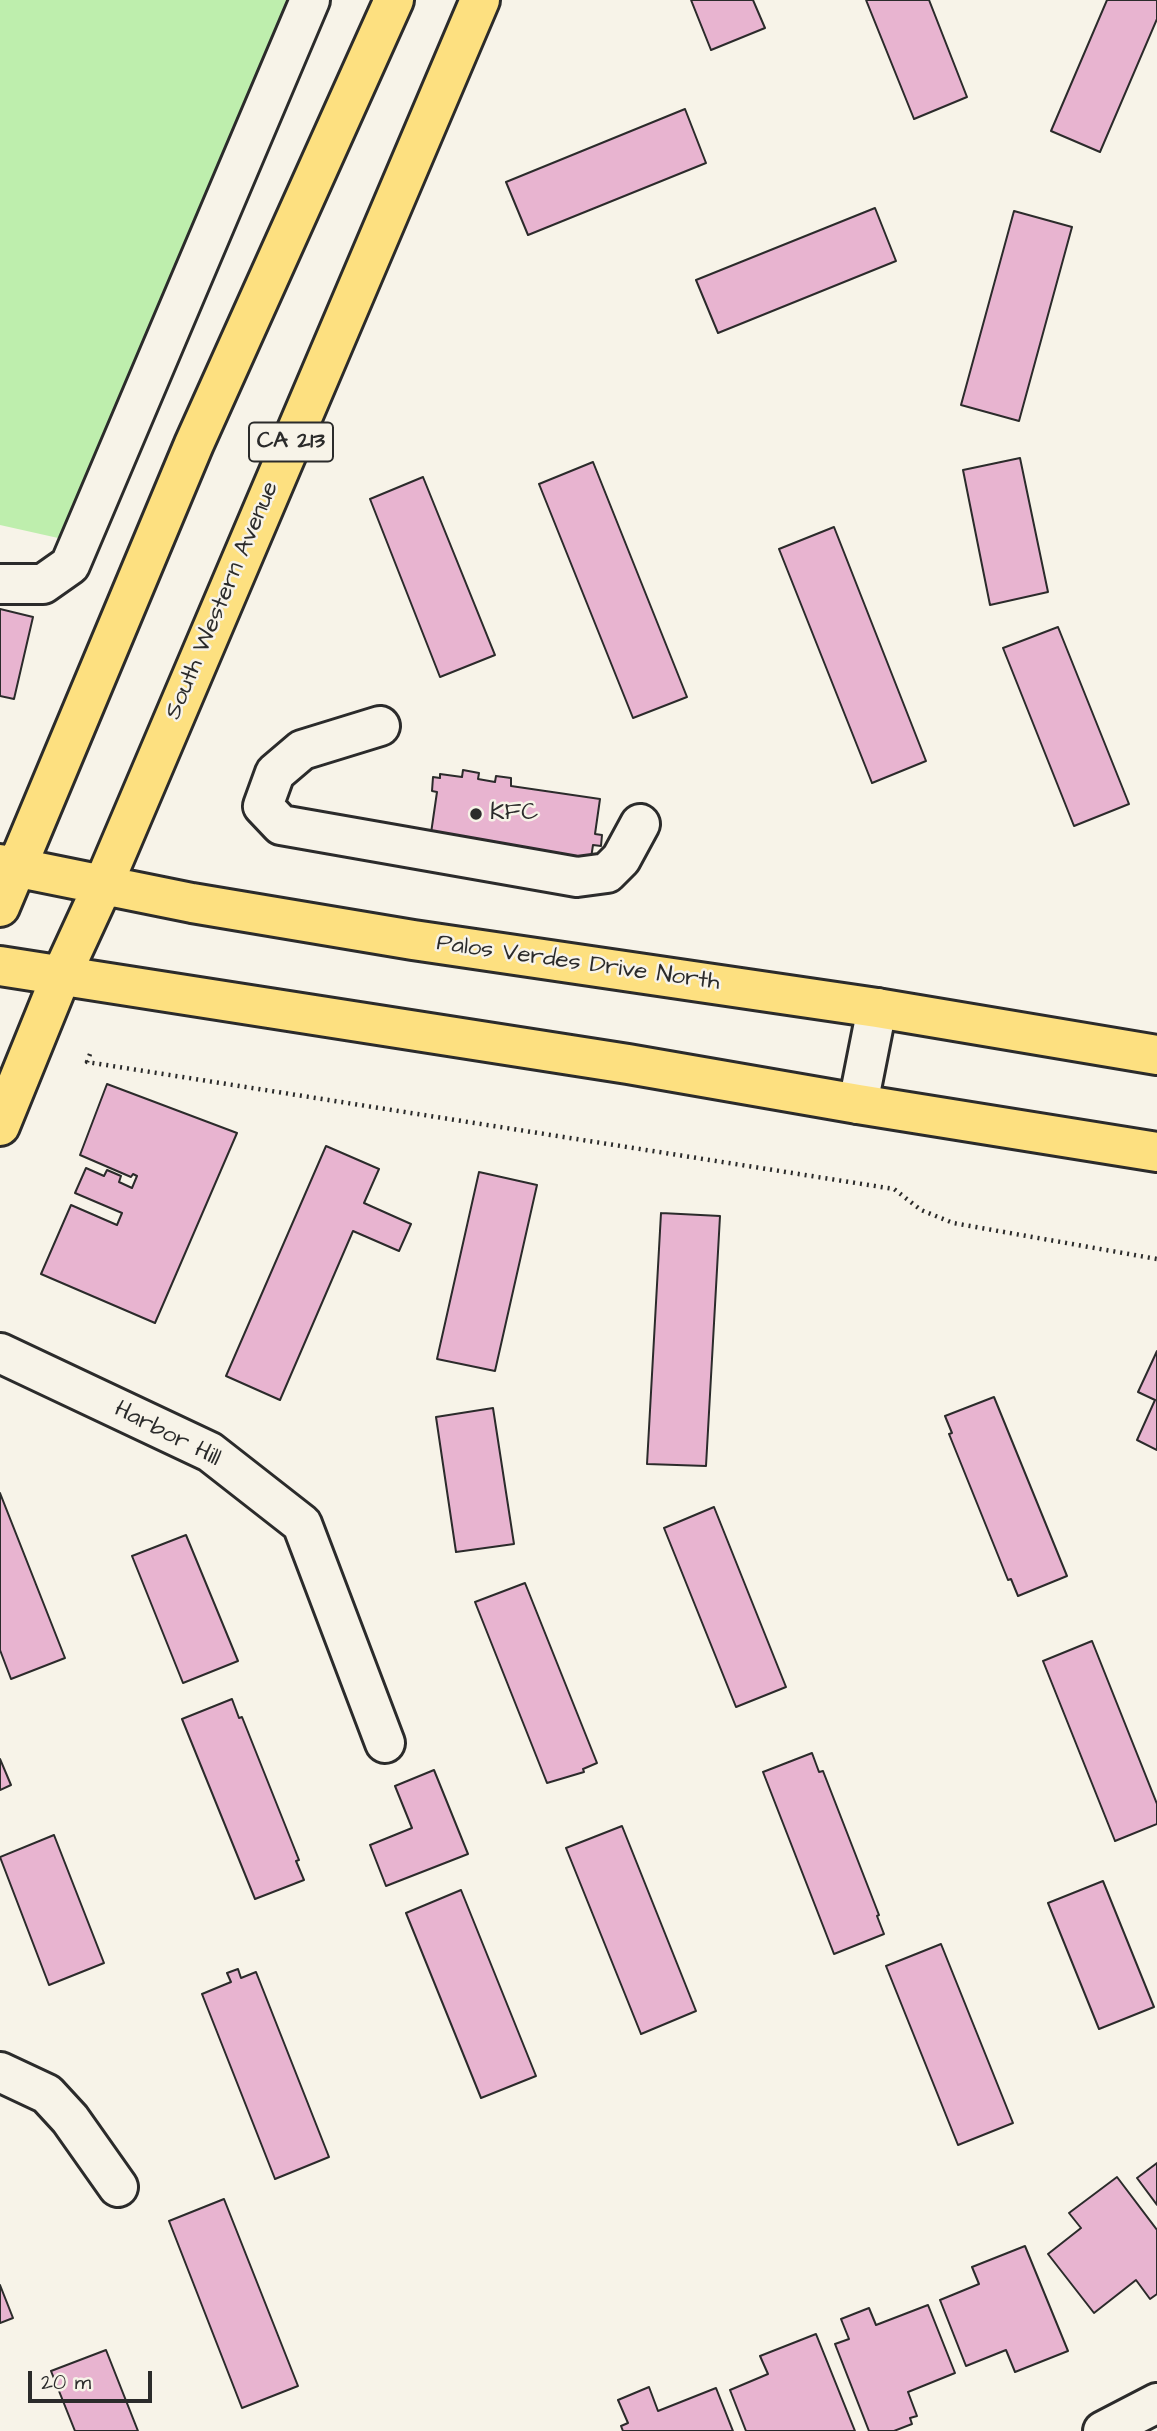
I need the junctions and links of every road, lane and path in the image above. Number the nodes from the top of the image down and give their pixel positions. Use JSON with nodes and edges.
{"nodes":[{"id":1,"x":310,"y":0,"type":"edge"},
{"id":2,"x":394,"y":0,"type":"edge"},
{"id":3,"x":480,"y":0,"type":"edge"},
{"id":4,"x":0,"y":584,"type":"edge"},
{"id":5,"x":380,"y":726,"type":"dead end"},
{"id":6,"x":640,"y":824,"type":"dead end"},
{"id":7,"x":8,"y":866,"type":"edge"},
{"id":8,"x":103,"y":885,"type":"junction"},
{"id":9,"x":0,"y":907,"type":"edge"},
{"id":10,"x":0,"y":966,"type":"edge"},
{"id":11,"x":61,"y":976,"type":"junction"},
{"id":12,"x":877,"y":1008,"type":"junction"},
{"id":13,"x":90,"y":1054,"type":"dead end"},
{"id":14,"x":1157,"y":1055,"type":"edge"},
{"id":15,"x":858,"y":1104,"type":"junction"},
{"id":16,"x":0,"y":1126,"type":"edge"},
{"id":17,"x":1157,"y":1152,"type":"edge"},
{"id":18,"x":1157,"y":1259,"type":"edge"},
{"id":19,"x":0,"y":1353,"type":"edge"},
{"id":20,"x":384,"y":1743,"type":"dead end"},
{"id":21,"x":0,"y":2073,"type":"edge"},
{"id":22,"x":118,"y":2187,"type":"dead end"},
{"id":23,"x":1157,"y":2403,"type":"edge"},
{"id":24,"x":1103,"y":2431,"type":"edge"}],
"edges":[{"from":1,"to":4,"type":"street"},
{"from":2,"to":7,"type":"main road"},
{"from":3,"to":8,"type":"main road","name":"South Western Avenue","number":"CA 213"},
{"from":5,"to":6,"type":"street"},
{"from":7,"to":8,"type":"main road","name":"Palos Verdes Drive North"},
{"from":7,"to":9,"type":"main road"},
{"from":8,"to":11,"type":"main road","name":"South Western Avenue","number":"CA 213"},
{"from":8,"to":12,"type":"main road","name":"Palos Verdes Drive North"},
{"from":10,"to":11,"type":"main road"},
{"from":11,"to":15,"type":"main road"},
{"from":11,"to":16,"type":"main road","name":"South Western Avenue","number":"CA 213"},
{"from":12,"to":14,"type":"main road","name":"Palos Verdes Drive North"},
{"from":12,"to":15,"type":"street"},
{"from":13,"to":18,"type":"path"},
{"from":15,"to":17,"type":"main road"},
{"from":19,"to":20,"type":"street","name":"Harbor Hill"},
{"from":21,"to":22,"type":"street"},
{"from":23,"to":24,"type":"street"}]}
